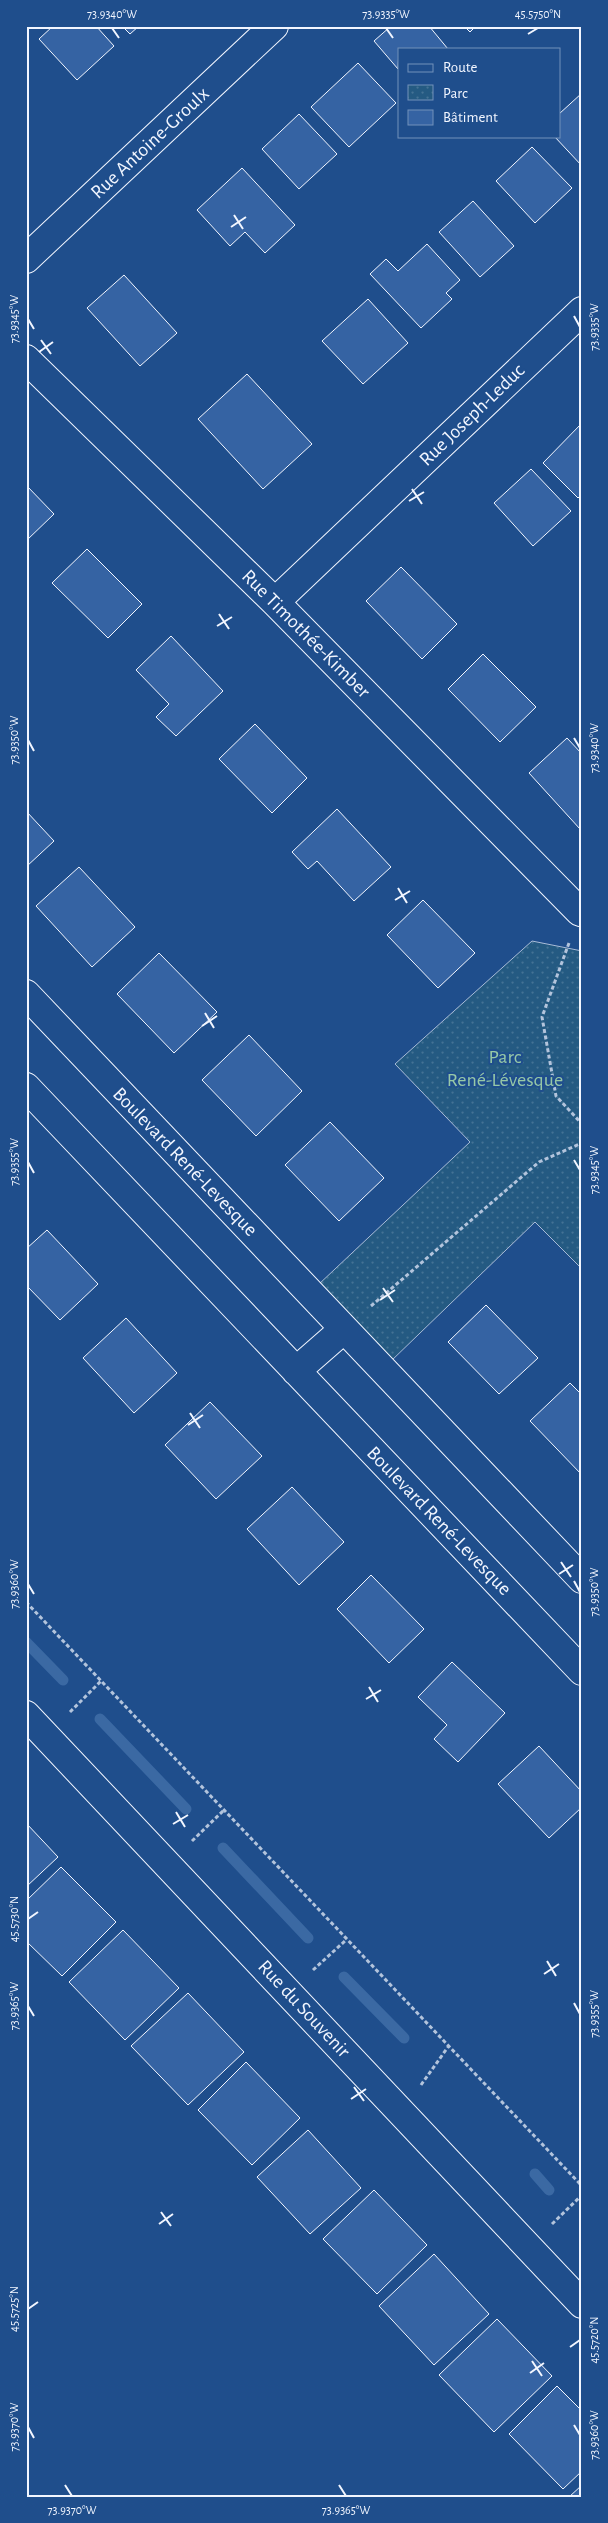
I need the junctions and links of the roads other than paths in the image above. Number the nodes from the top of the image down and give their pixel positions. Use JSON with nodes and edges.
{"nodes":[{"id":1,"x":274,"y":26,"type":"edge"},
{"id":2,"x":26,"y":259,"type":"edge"},
{"id":3,"x":582,"y":311,"type":"edge"},
{"id":4,"x":26,"y":359,"type":"edge"},
{"id":5,"x":275,"y":602,"type":"junction"},
{"id":6,"x":581,"y":911,"type":"edge"},
{"id":7,"x":26,"y":994,"type":"edge"},
{"id":8,"x":26,"y":1087,"type":"edge"},
{"id":9,"x":344,"y":1329,"type":"junction"},
{"id":10,"x":296,"y":1371,"type":"junction"},
{"id":11,"x":582,"y":1579,"type":"edge"},
{"id":12,"x":582,"y":1671,"type":"edge"},
{"id":13,"x":26,"y":1714,"type":"edge"},
{"id":14,"x":582,"y":2304,"type":"edge"}],
"edges":[{"from":1,"to":2,"type":"street","name":"Rue Antoine-Groulx"},
{"from":3,"to":5,"type":"street","name":"Rue Joseph-Leduc"},
{"from":4,"to":5,"type":"street","name":"Rue Timothée-Kimber"},
{"from":5,"to":6,"type":"street","name":"Rue Timothée-Kimber"},
{"from":7,"to":9,"type":"street","name":"Boulevard René-Levesque"},
{"from":8,"to":10,"type":"street","name":"Boulevard René-Levesque"},
{"from":9,"to":10,"type":"street"},
{"from":9,"to":11,"type":"street","name":"Boulevard René-Levesque"},
{"from":10,"to":12,"type":"street","name":"Boulevard René-Levesque"},
{"from":13,"to":14,"type":"street","name":"Rue du Souvenir"}]}
